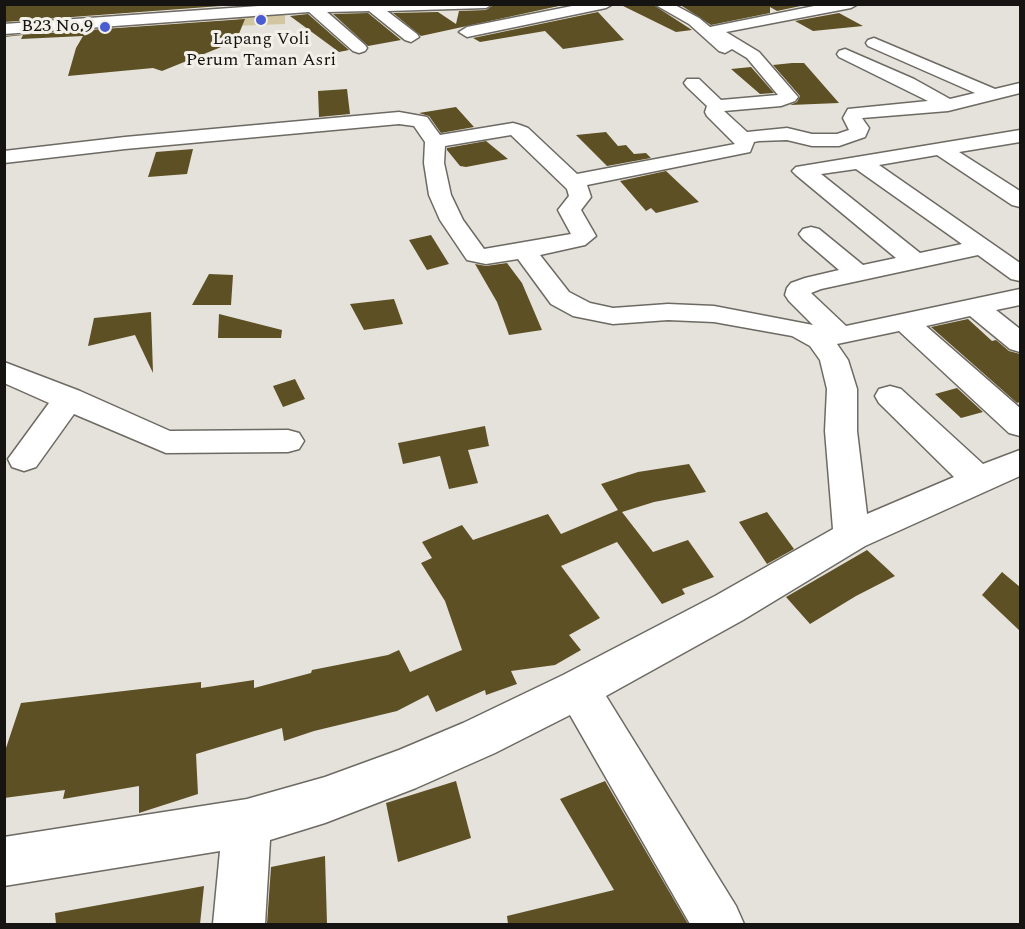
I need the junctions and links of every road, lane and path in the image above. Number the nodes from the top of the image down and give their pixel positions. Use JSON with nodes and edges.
{"nodes":[{"id":1,"x":486,"y":4,"type":"edge"},
{"id":2,"x":606,"y":4,"type":"edge"},
{"id":3,"x":661,"y":4,"type":"edge"},
{"id":4,"x":851,"y":4,"type":"edge"},
{"id":5,"x":277,"y":7,"type":"edge"},
{"id":6,"x":373,"y":7,"type":"junction"},
{"id":7,"x":437,"y":7,"type":"junction"},
{"id":8,"x":229,"y":8,"type":"edge"},
{"id":9,"x":313,"y":8,"type":"junction"},
{"id":10,"x":561,"y":8,"type":"edge"},
{"id":11,"x":730,"y":9,"type":"dead end"},
{"id":12,"x":749,"y":17,"type":"dead end"},
{"id":13,"x":4,"y":29,"type":"edge"},
{"id":14,"x":411,"y":37,"type":"dead end"},
{"id":15,"x":874,"y":43,"type":"dead end"},
{"id":16,"x":359,"y":48,"type":"dead end"},
{"id":17,"x":725,"y":48,"type":"dead end"},
{"id":18,"x":845,"y":54,"type":"dead end"},
{"id":19,"x":693,"y":83,"type":"dead end"},
{"id":20,"x":908,"y":83,"type":"junction"},
{"id":21,"x":868,"y":86,"type":"dead end"},
{"id":22,"x":1020,"y":88,"type":"edge"},
{"id":23,"x":992,"y":94,"type":"junction"},
{"id":24,"x":948,"y":105,"type":"junction"},
{"id":25,"x":718,"y":107,"type":"junction"},
{"id":26,"x":989,"y":124,"type":"dead end"},
{"id":27,"x":1018,"y":139,"type":"edge"},
{"id":28,"x":743,"y":140,"type":"junction"},
{"id":29,"x":435,"y":142,"type":"junction"},
{"id":30,"x":939,"y":148,"type":"junction"},
{"id":31,"x":4,"y":157,"type":"edge"},
{"id":32,"x":859,"y":161,"type":"junction"},
{"id":33,"x":574,"y":181,"type":"junction"},
{"id":34,"x":1020,"y":200,"type":"edge"},
{"id":35,"x":811,"y":234,"type":"dead end"},
{"id":36,"x":983,"y":247,"type":"junction"},
{"id":37,"x":524,"y":251,"type":"junction"},
{"id":38,"x":915,"y":261,"type":"junction"},
{"id":39,"x":857,"y":273,"type":"junction"},
{"id":40,"x":1020,"y":274,"type":"edge"},
{"id":41,"x":1020,"y":297,"type":"edge"},
{"id":42,"x":975,"y":307,"type":"junction"},
{"id":43,"x":905,"y":322,"type":"junction"},
{"id":44,"x":1020,"y":343,"type":"edge"},
{"id":45,"x":4,"y":371,"type":"edge"},
{"id":46,"x":890,"y":396,"type":"dead end"},
{"id":47,"x":69,"y":398,"type":"junction"},
{"id":48,"x":1020,"y":425,"type":"edge"},
{"id":49,"x":288,"y":441,"type":"dead end"},
{"id":50,"x":24,"y":459,"type":"dead end"},
{"id":51,"x":1020,"y":462,"type":"edge"},
{"id":52,"x":977,"y":479,"type":"junction"},
{"id":53,"x":852,"y":536,"type":"junction"},
{"id":54,"x":578,"y":689,"type":"junction"},
{"id":55,"x":247,"y":823,"type":"junction"},
{"id":56,"x":4,"y":862,"type":"edge"},
{"id":57,"x":240,"y":924,"type":"edge"},
{"id":58,"x":718,"y":924,"type":"edge"}],
"edges":[{"from":1,"to":7,"type":"street"},
{"from":2,"to":10,"type":"street"},
{"from":3,"to":17,"type":"street"},
{"from":4,"to":25,"type":"street"},
{"from":5,"to":8,"type":"street"},
{"from":5,"to":9,"type":"street"},
{"from":6,"to":7,"type":"street"},
{"from":6,"to":9,"type":"street"},
{"from":6,"to":14,"type":"street"},
{"from":7,"to":10,"type":"street"},
{"from":8,"to":13,"type":"street"},
{"from":9,"to":16,"type":"street"},
{"from":11,"to":12,"type":"street"},
{"from":15,"to":23,"type":"street"},
{"from":18,"to":20,"type":"street"},
{"from":19,"to":25,"type":"street"},
{"from":20,"to":21,"type":"street"},
{"from":20,"to":24,"type":"street"},
{"from":22,"to":23,"type":"street"},
{"from":23,"to":24,"type":"street"},
{"from":24,"to":28,"type":"street"},
{"from":25,"to":28,"type":"street"},
{"from":26,"to":27,"type":"street"},
{"from":27,"to":30,"type":"street"},
{"from":28,"to":33,"type":"street"},
{"from":29,"to":31,"type":"street"},
{"from":29,"to":33,"type":"street"},
{"from":29,"to":37,"type":"street"},
{"from":30,"to":32,"type":"street"},
{"from":30,"to":34,"type":"street"},
{"from":32,"to":36,"type":"street"},
{"from":32,"to":38,"type":"street"},
{"from":33,"to":37,"type":"street"},
{"from":35,"to":39,"type":"street"},
{"from":36,"to":38,"type":"street"},
{"from":36,"to":40,"type":"street"},
{"from":37,"to":53,"type":"street"},
{"from":38,"to":39,"type":"street"},
{"from":39,"to":43,"type":"street"},
{"from":41,"to":42,"type":"street"},
{"from":42,"to":43,"type":"street"},
{"from":42,"to":44,"type":"street"},
{"from":43,"to":48,"type":"street"},
{"from":45,"to":47,"type":"street"},
{"from":46,"to":52,"type":"street"},
{"from":47,"to":49,"type":"street"},
{"from":47,"to":50,"type":"street"},
{"from":51,"to":52,"type":"street"},
{"from":52,"to":53,"type":"street"},
{"from":53,"to":54,"type":"street"},
{"from":54,"to":55,"type":"street"},
{"from":54,"to":58,"type":"street"},
{"from":55,"to":56,"type":"street"},
{"from":55,"to":57,"type":"street"}]}
